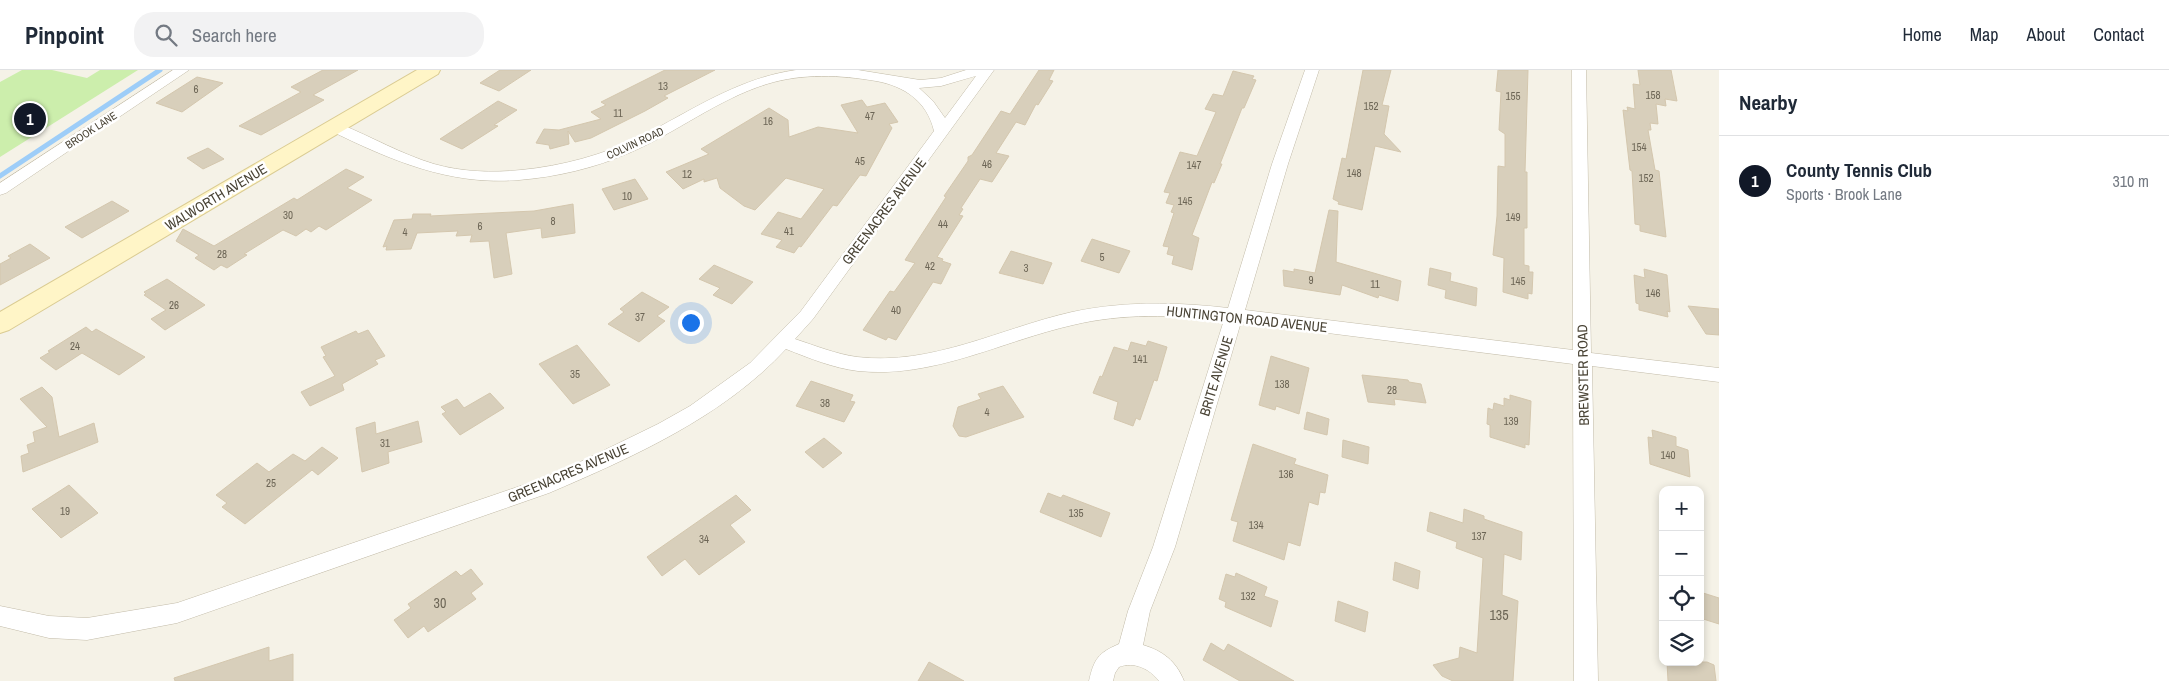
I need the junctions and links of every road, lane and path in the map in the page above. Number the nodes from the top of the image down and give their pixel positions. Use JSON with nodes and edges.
{"nodes":[{"id":1,"x":182,"y":70,"type":"edge"},
{"id":2,"x":431,"y":70,"type":"edge"},
{"id":3,"x":979,"y":70,"type":"edge"},
{"id":4,"x":987,"y":70,"type":"edge"},
{"id":5,"x":1312,"y":70,"type":"edge"},
{"id":6,"x":1579,"y":70,"type":"edge"},
{"id":7,"x":903,"y":84,"type":"junction"},
{"id":8,"x":334,"y":127,"type":"junction"},
{"id":9,"x":942,"y":133,"type":"junction"},
{"id":10,"x":0,"y":190,"type":"edge"},
{"id":11,"x":1234,"y":316,"type":"junction"},
{"id":12,"x":0,"y":324,"type":"edge"},
{"id":13,"x":782,"y":341,"type":"junction"},
{"id":14,"x":1583,"y":358,"type":"junction"},
{"id":15,"x":1719,"y":375,"type":"edge"},
{"id":16,"x":0,"y":616,"type":"edge"},
{"id":17,"x":1129,"y":653,"type":"junction"},
{"id":18,"x":1101,"y":681,"type":"edge"},
{"id":19,"x":1172,"y":681,"type":"edge"},
{"id":20,"x":1586,"y":681,"type":"edge"}],
"edges":[{"from":1,"to":10,"type":"street","name":"BROOK LANE"},
{"from":2,"to":8,"type":"street","name":"WALWORTH AVENUE"},
{"from":3,"to":7,"type":"street","name":"COLVIN ROAD"},
{"from":4,"to":9,"type":"street","name":"GREENACRES AVENUE"},
{"from":5,"to":11,"type":"street","name":"BRITE AVENUE"},
{"from":6,"to":14,"type":"street","name":"BREWSTER ROAD"},
{"from":7,"to":8,"type":"street","name":"COLVIN ROAD"},
{"from":7,"to":9,"type":"street","name":"COLVIN ROAD"},
{"from":8,"to":12,"type":"street","name":"WALWORTH AVENUE"},
{"from":9,"to":13,"type":"street","name":"GREENACRES AVENUE"},
{"from":11,"to":13,"type":"street","name":"HUNTINGTON ROAD AVENUE"},
{"from":11,"to":14,"type":"street","name":"HUNTINGTON ROAD AVENUE"},
{"from":11,"to":17,"type":"street","name":"BRITE AVENUE"},
{"from":13,"to":16,"type":"street","name":"GREENACRES AVENUE"},
{"from":14,"to":15,"type":"street","name":"HUNTINGTON ROAD AVENUE"},
{"from":14,"to":20,"type":"street","name":"BREWSTER ROAD"},
{"from":17,"to":18,"type":"street"},
{"from":17,"to":19,"type":"street"}]}
